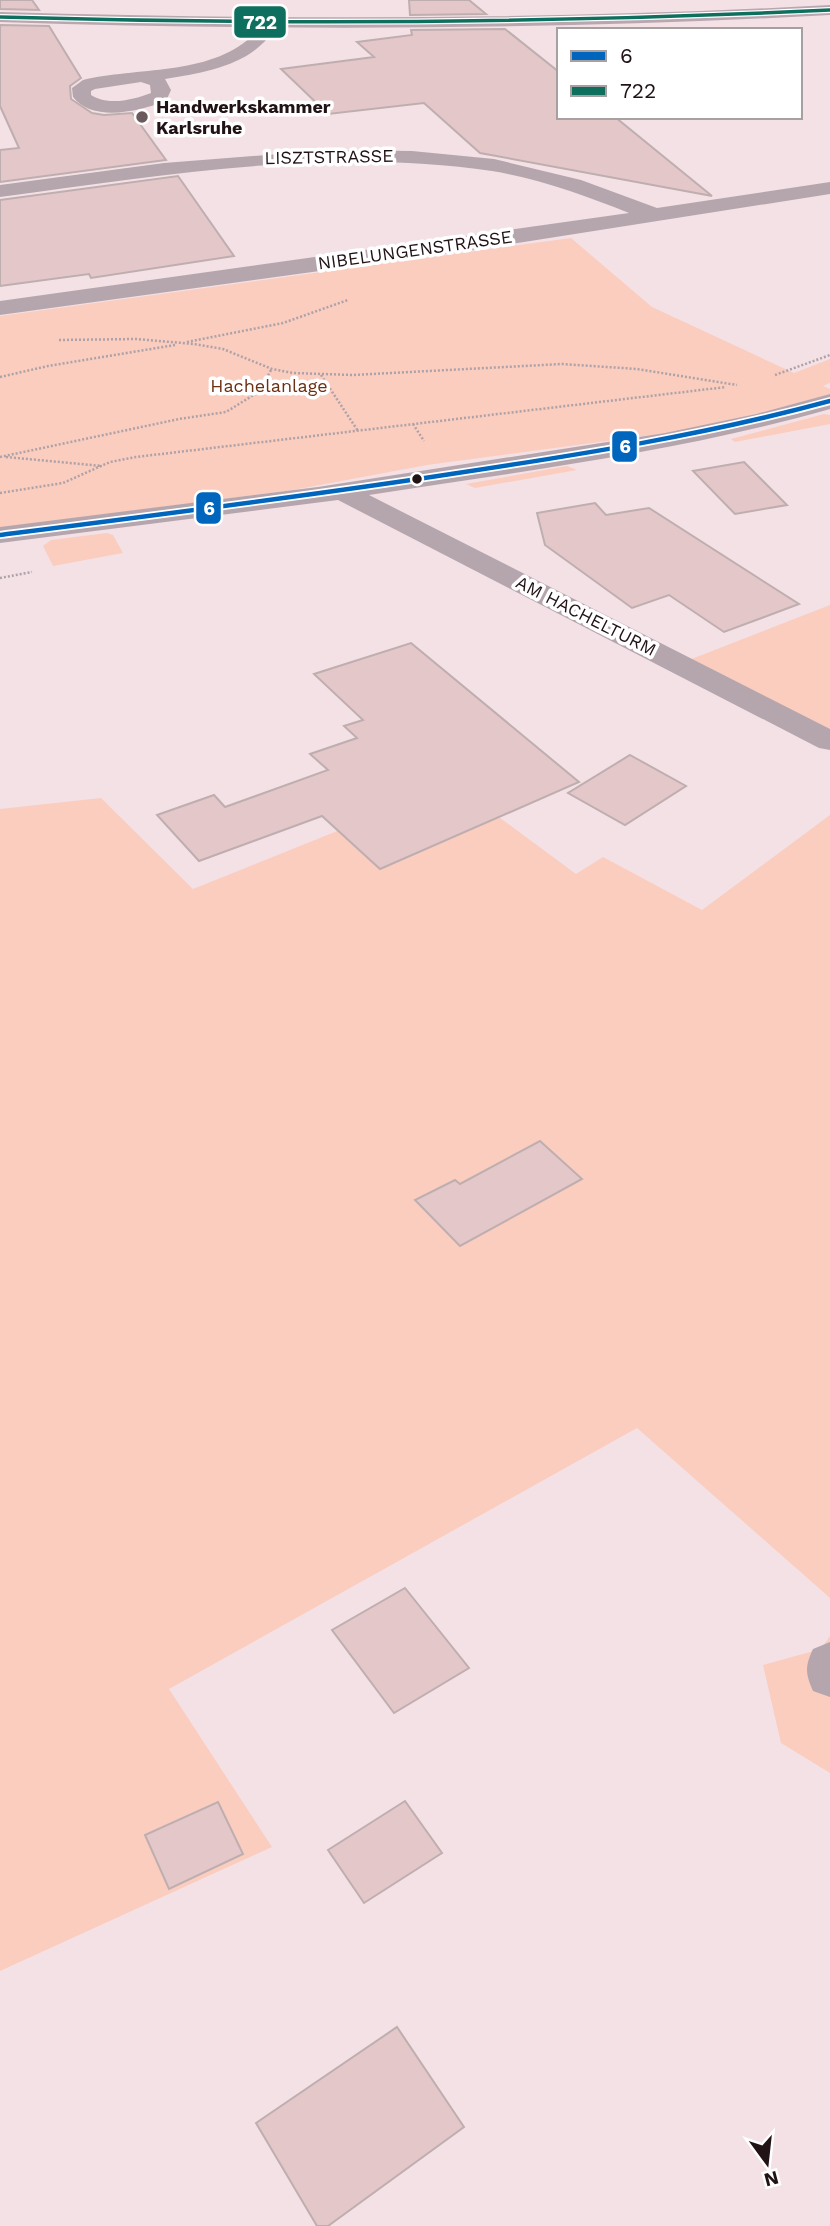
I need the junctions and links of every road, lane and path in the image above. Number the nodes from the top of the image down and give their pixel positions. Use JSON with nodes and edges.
{"nodes":[{"id":1,"x":830,"y":10,"type":"edge"},
{"id":2,"x":0,"y":17,"type":"edge"},
{"id":3,"x":269,"y":23,"type":"junction"},
{"id":4,"x":144,"y":76,"type":"dead end"},
{"id":5,"x":830,"y":188,"type":"edge"},
{"id":6,"x":0,"y":191,"type":"edge"},
{"id":7,"x":652,"y":214,"type":"junction"},
{"id":8,"x":348,"y":299,"type":"dead end"},
{"id":9,"x":0,"y":307,"type":"edge"},
{"id":10,"x":54,"y":340,"type":"dead end"},
{"id":11,"x":182,"y":344,"type":"junction"},
{"id":12,"x":830,"y":355,"type":"edge"},
{"id":13,"x":271,"y":370,"type":"junction"},
{"id":14,"x":321,"y":375,"type":"junction"},
{"id":15,"x":0,"y":377,"type":"edge"},
{"id":16,"x":769,"y":377,"type":"dead end"},
{"id":17,"x":746,"y":382,"type":"dead end"},
{"id":18,"x":737,"y":385,"type":"junction"},
{"id":19,"x":826,"y":405,"type":"edge"},
{"id":20,"x":358,"y":431,"type":"junction"},
{"id":21,"x":1,"y":457,"type":"edge"},
{"id":22,"x":102,"y":466,"type":"junction"},
{"id":23,"x":341,"y":491,"type":"junction"},
{"id":24,"x":0,"y":493,"type":"edge"},
{"id":25,"x":0,"y":535,"type":"edge"},
{"id":26,"x":830,"y":741,"type":"edge"},
{"id":27,"x":830,"y":1664,"type":"edge"},
{"id":28,"x":830,"y":1675,"type":"edge"}],
"edges":[{"from":1,"to":3,"type":"main road"},
{"from":2,"to":3,"type":"main road"},
{"from":3,"to":4,"type":"street"},
{"from":5,"to":7,"type":"street","name":"NIBELUNGENSTRASSE"},
{"from":6,"to":7,"type":"street","name":"LISZTSTRASSE"},
{"from":7,"to":9,"type":"street","name":"NIBELUNGENSTRASSE"},
{"from":8,"to":11,"type":"path"},
{"from":10,"to":11,"type":"path"},
{"from":11,"to":13,"type":"path"},
{"from":11,"to":15,"type":"path"},
{"from":12,"to":16,"type":"path"},
{"from":13,"to":14,"type":"path"},
{"from":13,"to":21,"type":"path"},
{"from":14,"to":18,"type":"path"},
{"from":14,"to":20,"type":"path"},
{"from":17,"to":18,"type":"path"},
{"from":18,"to":20,"type":"path"},
{"from":19,"to":23,"type":"street"},
{"from":20,"to":22,"type":"path"},
{"from":21,"to":22,"type":"path"},
{"from":22,"to":24,"type":"path"},
{"from":23,"to":25,"type":"street"},
{"from":23,"to":26,"type":"street","name":"AM HACHELTURM"},
{"from":27,"to":28,"type":"street"}]}
